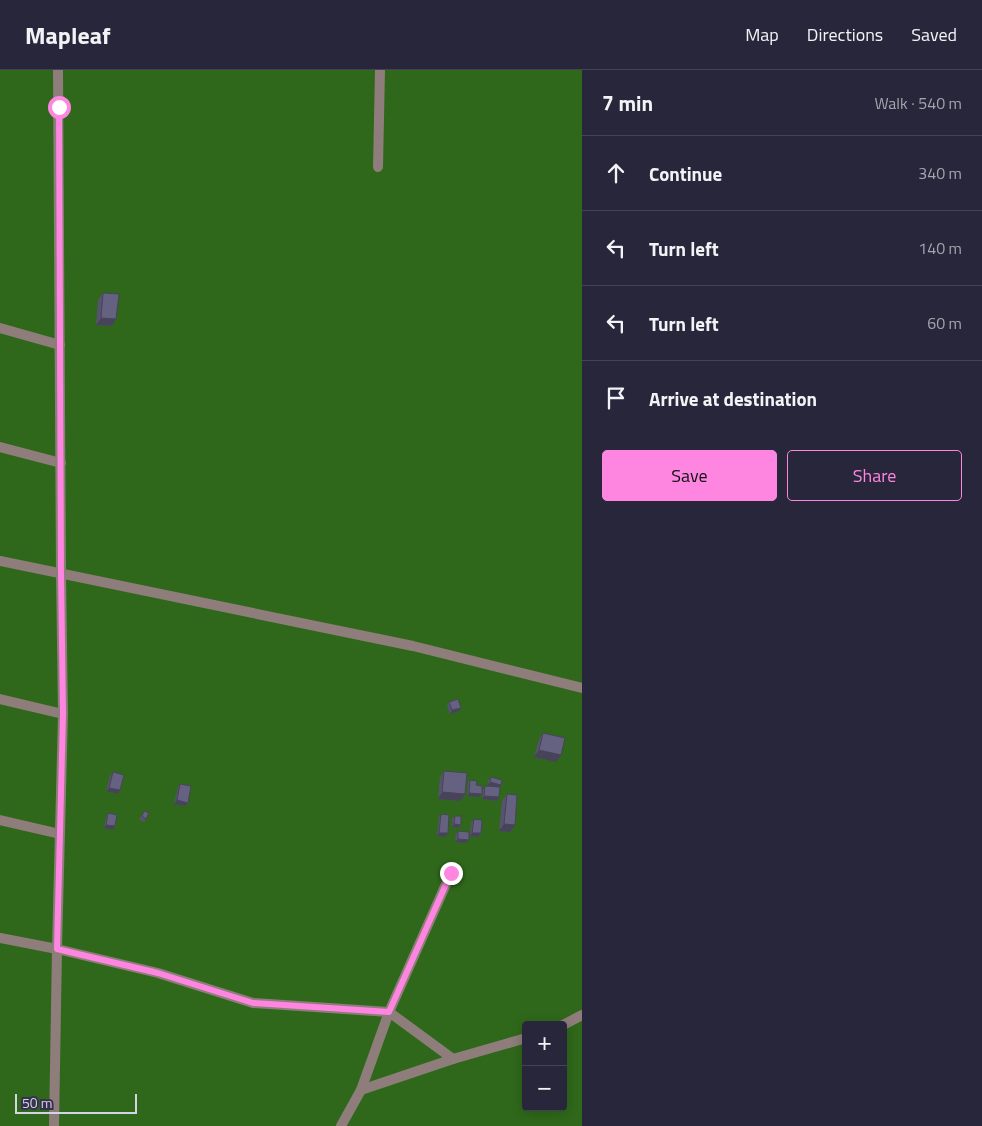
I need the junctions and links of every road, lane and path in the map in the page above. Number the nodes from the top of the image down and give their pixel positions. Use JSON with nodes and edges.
{"nodes":[{"id":1,"x":58,"y":70,"type":"edge"},
{"id":2,"x":380,"y":70,"type":"edge"},
{"id":3,"x":378,"y":167,"type":"dead end"},
{"id":4,"x":0,"y":328,"type":"edge"},
{"id":5,"x":60,"y":345,"type":"junction"},
{"id":6,"x":0,"y":447,"type":"edge"},
{"id":7,"x":61,"y":463,"type":"junction"},
{"id":8,"x":0,"y":561,"type":"edge"},
{"id":9,"x":61,"y":573,"type":"junction"},
{"id":10,"x":582,"y":688,"type":"edge"},
{"id":11,"x":0,"y":699,"type":"edge"},
{"id":12,"x":63,"y":714,"type":"junction"},
{"id":13,"x":0,"y":820,"type":"edge"},
{"id":14,"x":60,"y":834,"type":"junction"},
{"id":15,"x":451,"y":873,"type":"dead end"},
{"id":16,"x":0,"y":938,"type":"edge"},
{"id":17,"x":57,"y":949,"type":"junction"},
{"id":18,"x":389,"y":1012,"type":"junction"},
{"id":19,"x":582,"y":1015,"type":"edge"},
{"id":20,"x":567,"y":1023,"type":"edge"},
{"id":21,"x":522,"y":1039,"type":"edge"},
{"id":22,"x":453,"y":1059,"type":"junction"},
{"id":23,"x":361,"y":1090,"type":"junction"},
{"id":24,"x":54,"y":1126,"type":"edge"},
{"id":25,"x":341,"y":1126,"type":"edge"}],
"edges":[{"from":1,"to":5,"type":"street"},
{"from":2,"to":3,"type":"street"},
{"from":4,"to":5,"type":"street"},
{"from":5,"to":7,"type":"street"},
{"from":6,"to":7,"type":"street"},
{"from":7,"to":9,"type":"street"},
{"from":8,"to":9,"type":"street"},
{"from":9,"to":10,"type":"street"},
{"from":9,"to":12,"type":"street"},
{"from":11,"to":12,"type":"street"},
{"from":12,"to":14,"type":"street"},
{"from":13,"to":14,"type":"street"},
{"from":14,"to":17,"type":"street"},
{"from":15,"to":18,"type":"street"},
{"from":16,"to":17,"type":"street"},
{"from":17,"to":18,"type":"street"},
{"from":17,"to":24,"type":"street"},
{"from":18,"to":22,"type":"street"},
{"from":18,"to":23,"type":"street"},
{"from":19,"to":20,"type":"street"},
{"from":21,"to":22,"type":"street"},
{"from":22,"to":23,"type":"street"},
{"from":23,"to":25,"type":"street"}]}
